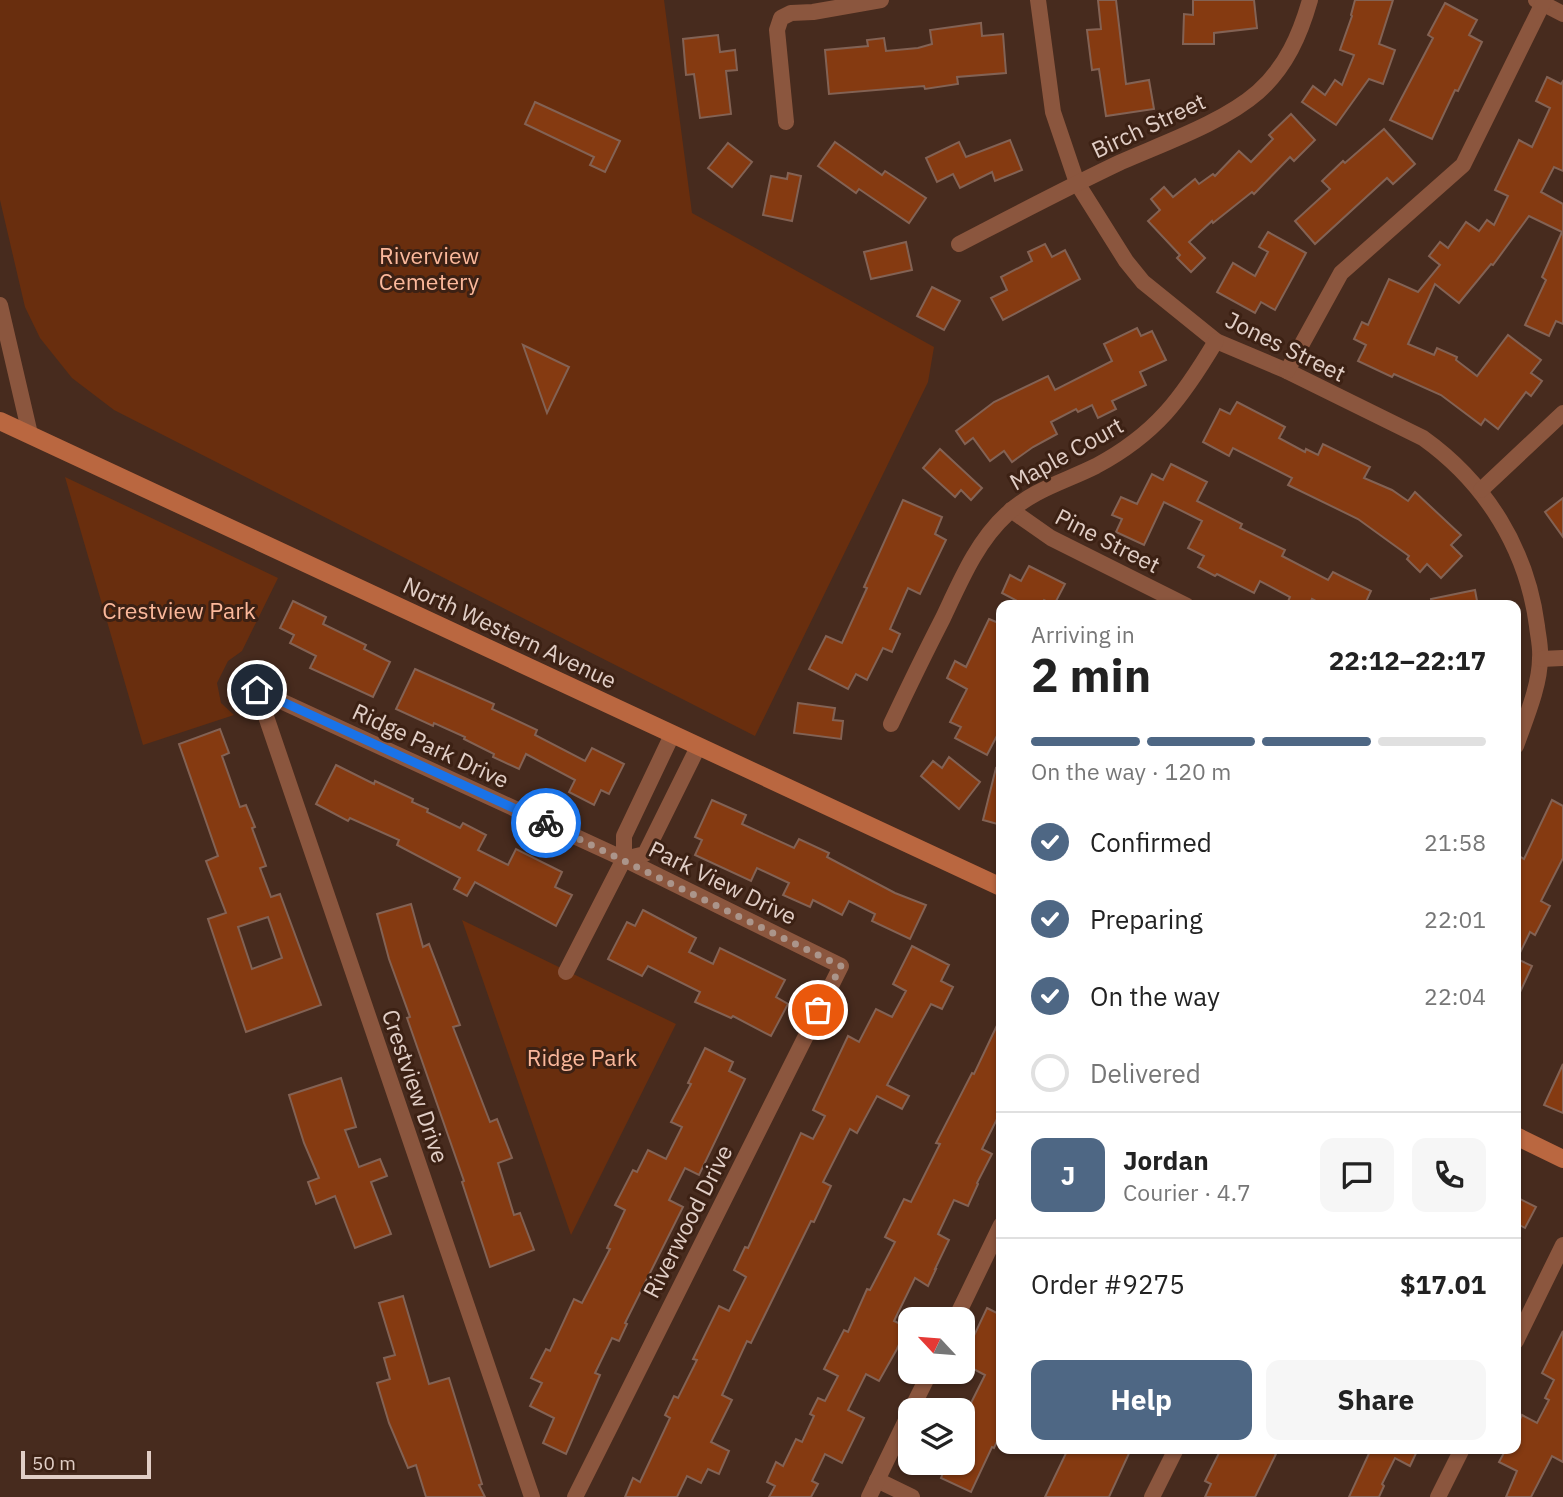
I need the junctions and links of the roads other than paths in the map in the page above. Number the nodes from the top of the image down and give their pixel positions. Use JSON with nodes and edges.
{"nodes":[{"id":1,"x":881,"y":0,"type":"edge"},
{"id":2,"x":1038,"y":0,"type":"edge"},
{"id":3,"x":1310,"y":0,"type":"edge"},
{"id":4,"x":1539,"y":2,"type":"edge"},
{"id":5,"x":1563,"y":14,"type":"edge"},
{"id":6,"x":786,"y":122,"type":"dead end"},
{"id":7,"x":1077,"y":183,"type":"junction"},
{"id":8,"x":959,"y":244,"type":"dead end"},
{"id":9,"x":0,"y":305,"type":"edge"},
{"id":10,"x":1216,"y":341,"type":"junction"},
{"id":11,"x":1287,"y":371,"type":"junction"},
{"id":12,"x":1563,"y":413,"type":"edge"},
{"id":13,"x":0,"y":421,"type":"edge"},
{"id":14,"x":30,"y":434,"type":"junction"},
{"id":15,"x":1481,"y":490,"type":"junction"},
{"id":16,"x":1011,"y":510,"type":"junction"},
{"id":17,"x":1175,"y":600,"type":"edge"},
{"id":18,"x":1563,"y":658,"type":"edge"},
{"id":19,"x":1541,"y":659,"type":"junction"},
{"id":20,"x":257,"y":690,"type":"joint"},
{"id":21,"x":891,"y":724,"type":"dead end"},
{"id":22,"x":1521,"y":731,"type":"edge"},
{"id":23,"x":672,"y":735,"type":"junction"},
{"id":24,"x":698,"y":747,"type":"junction"},
{"id":25,"x":624,"y":859,"type":"junction"},
{"id":26,"x":996,"y":885,"type":"edge"},
{"id":27,"x":841,"y":966,"type":"joint"},
{"id":28,"x":566,"y":972,"type":"dead end"},
{"id":29,"x":1521,"y":1138,"type":"edge"},
{"id":30,"x":1563,"y":1159,"type":"edge"},
{"id":31,"x":996,"y":1235,"type":"edge"},
{"id":32,"x":1563,"y":1245,"type":"edge"},
{"id":33,"x":961,"y":1307,"type":"edge"},
{"id":34,"x":1521,"y":1331,"type":"edge"},
{"id":35,"x":898,"y":1436,"type":"edge"},
{"id":36,"x":1174,"y":1454,"type":"edge"},
{"id":37,"x":1460,"y":1454,"type":"edge"},
{"id":38,"x":877,"y":1480,"type":"junction"},
{"id":39,"x":532,"y":1497,"type":"edge"},
{"id":40,"x":575,"y":1497,"type":"edge"},
{"id":41,"x":869,"y":1497,"type":"edge"},
{"id":42,"x":912,"y":1497,"type":"edge"},
{"id":43,"x":1152,"y":1497,"type":"edge"},
{"id":44,"x":1438,"y":1497,"type":"edge"}],
"edges":[{"from":1,"to":6,"type":"street"},
{"from":2,"to":7,"type":"street","name":"Jones Street"},
{"from":3,"to":7,"type":"street","name":"Birch Street"},
{"from":4,"to":5,"type":"street"},
{"from":4,"to":11,"type":"street"},
{"from":7,"to":8,"type":"street","name":"Birch Street"},
{"from":7,"to":10,"type":"street","name":"Jones Street"},
{"from":9,"to":14,"type":"street"},
{"from":10,"to":11,"type":"street","name":"Jones Street"},
{"from":10,"to":16,"type":"street","name":"Maple Court"},
{"from":11,"to":15,"type":"street","name":"Jones Street"},
{"from":12,"to":15,"type":"street"},
{"from":13,"to":14,"type":"main road","name":"North Western Avenue"},
{"from":14,"to":23,"type":"main road","name":"North Western Avenue"},
{"from":15,"to":19,"type":"street","name":"Jones Street"},
{"from":16,"to":17,"type":"street","name":"Pine Street"},
{"from":16,"to":21,"type":"street","name":"Maple Court"},
{"from":18,"to":19,"type":"street"},
{"from":19,"to":22,"type":"street"},
{"from":20,"to":25,"type":"street","name":"Ridge Park Drive"},
{"from":20,"to":39,"type":"street","name":"Crestview Drive"},
{"from":23,"to":24,"type":"main road","name":"North Western Avenue"},
{"from":23,"to":25,"type":"street"},
{"from":24,"to":25,"type":"street"},
{"from":24,"to":26,"type":"main road","name":"North Western Avenue"},
{"from":25,"to":27,"type":"street","name":"Park View Drive"},
{"from":25,"to":28,"type":"street","name":"Park View Drive"},
{"from":27,"to":40,"type":"street","name":"Riverwood Drive"},
{"from":29,"to":30,"type":"main road"},
{"from":31,"to":33,"type":"street"},
{"from":32,"to":34,"type":"street"},
{"from":35,"to":38,"type":"street"},
{"from":36,"to":43,"type":"street"},
{"from":37,"to":44,"type":"street"},
{"from":38,"to":41,"type":"street"},
{"from":38,"to":42,"type":"street"}]}
